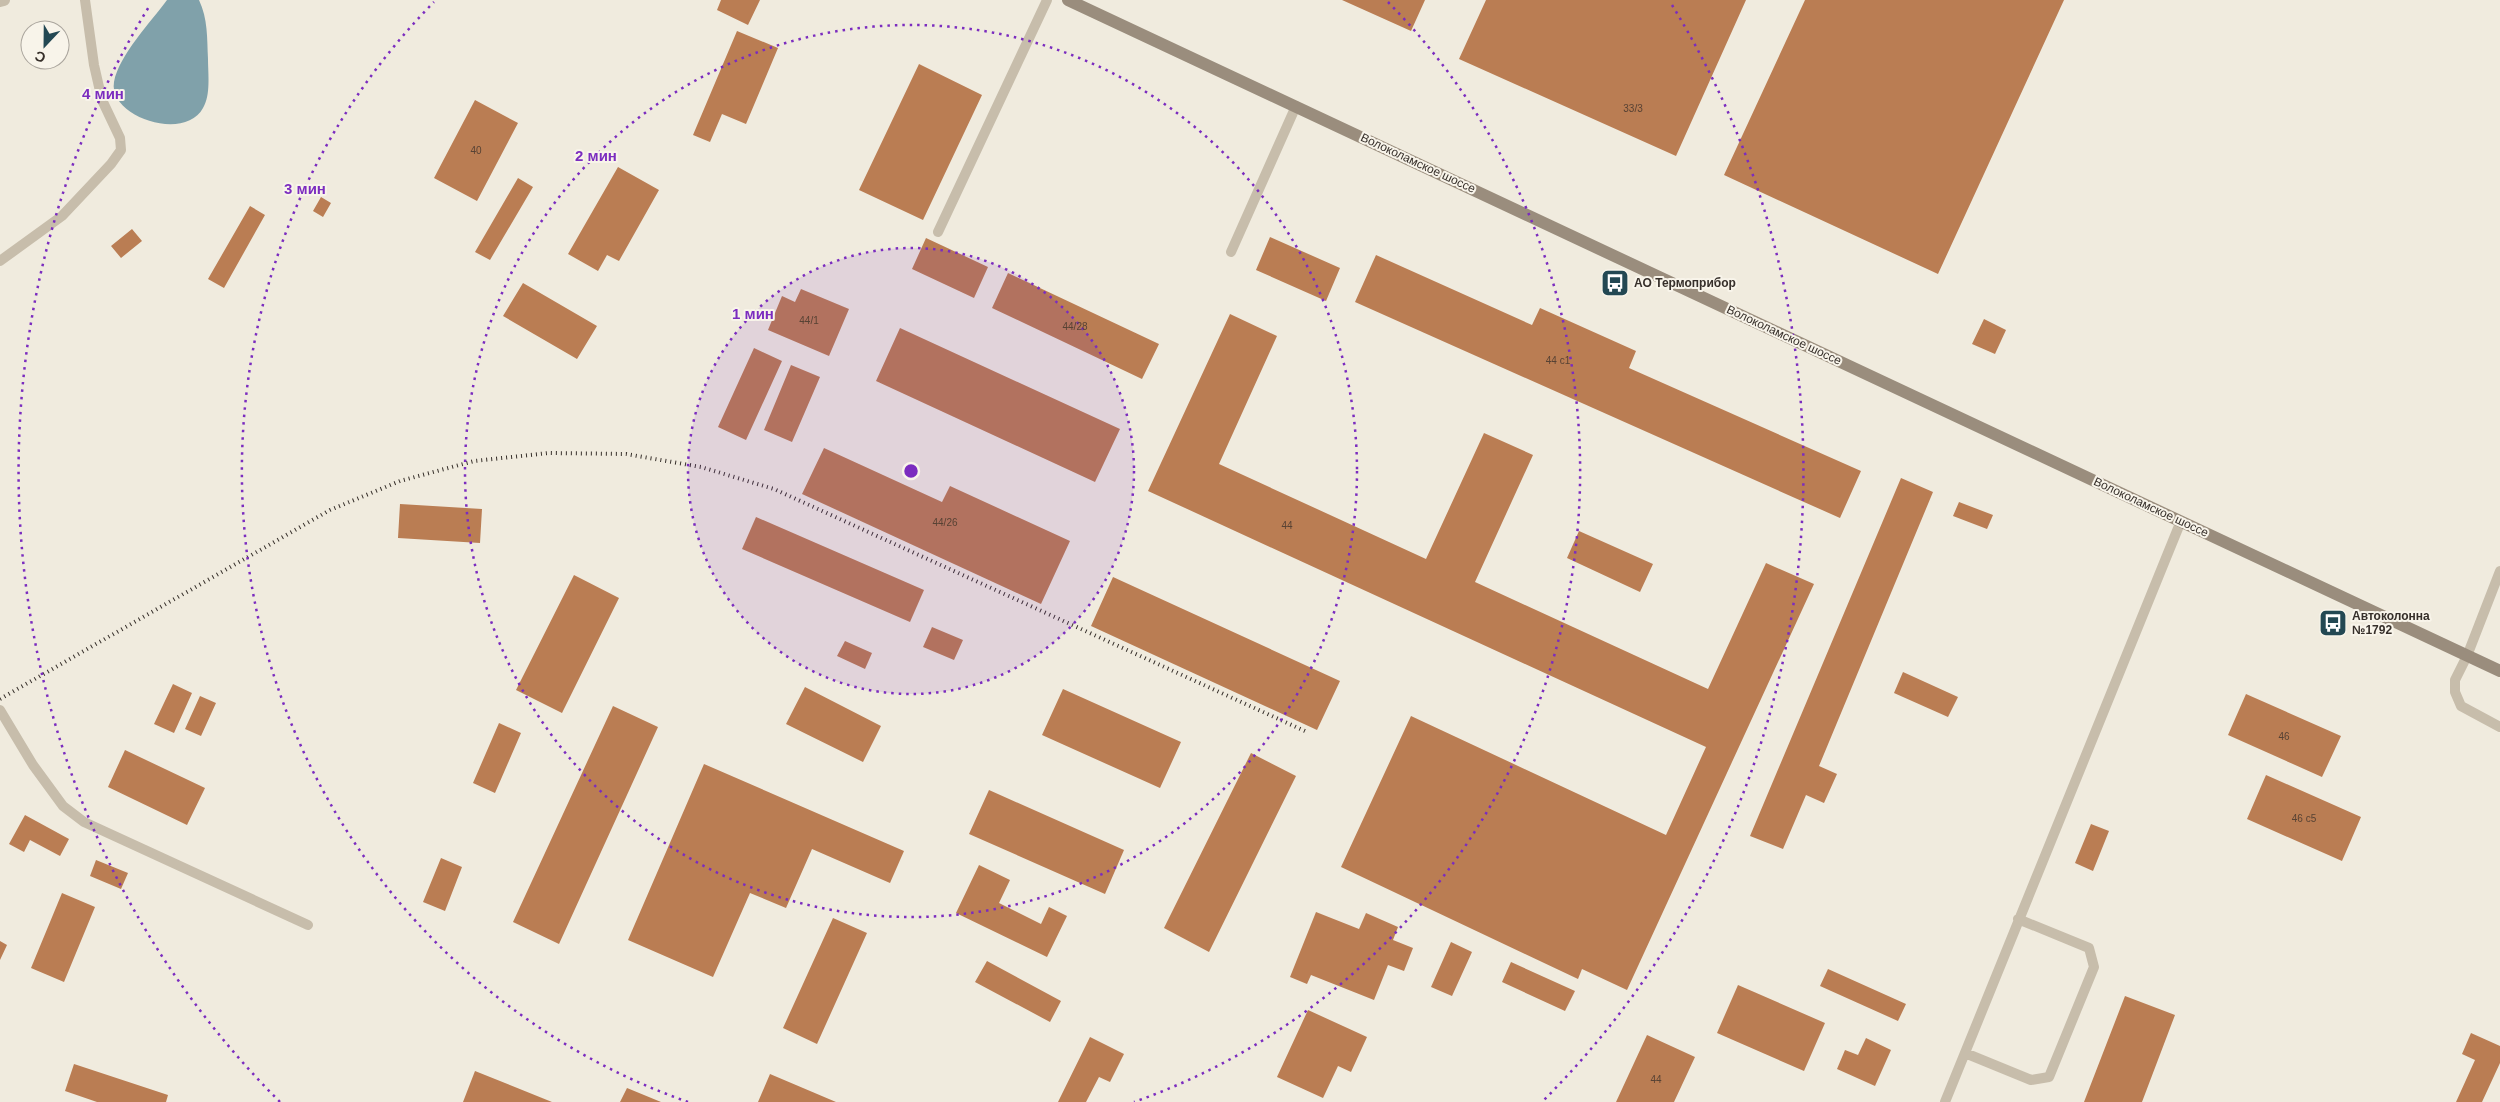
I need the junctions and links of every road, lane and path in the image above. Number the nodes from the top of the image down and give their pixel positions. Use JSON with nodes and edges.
{"nodes":[{"id":1,"x":4,"y":0,"type":"edge"},
{"id":2,"x":85,"y":0,"type":"edge"},
{"id":3,"x":1047,"y":0,"type":"edge"},
{"id":4,"x":1068,"y":0,"type":"edge"},
{"id":5,"x":0,"y":1,"type":"edge"},
{"id":6,"x":1296,"y":106,"type":"junction"},
{"id":7,"x":938,"y":232,"type":"dead end"},
{"id":8,"x":1230,"y":252,"type":"dead end"},
{"id":9,"x":0,"y":261,"type":"edge"},
{"id":10,"x":2181,"y":521,"type":"junction"},
{"id":11,"x":2500,"y":571,"type":"edge"},
{"id":12,"x":2467,"y":656,"type":"junction"},
{"id":13,"x":2500,"y":671,"type":"edge"},
{"id":14,"x":0,"y":710,"type":"edge"},
{"id":15,"x":2500,"y":727,"type":"edge"},
{"id":16,"x":2018,"y":919,"type":"junction"},
{"id":17,"x":308,"y":925,"type":"dead end"},
{"id":18,"x":1965,"y":1053,"type":"junction"},
{"id":19,"x":1945,"y":1102,"type":"edge"}],
"edges":[{"from":1,"to":5,"type":"street"},
{"from":2,"to":9,"type":"lane"},
{"from":3,"to":7,"type":"lane"},
{"from":4,"to":6,"type":"street","name":"Волоколамское шоссе"},
{"from":6,"to":8,"type":"lane"},
{"from":6,"to":10,"type":"street","name":"Волоколамское шоссе"},
{"from":10,"to":12,"type":"street","name":"Волоколамское шоссе"},
{"from":10,"to":16,"type":"lane"},
{"from":11,"to":12,"type":"lane"},
{"from":12,"to":13,"type":"street","name":"Волоколамское шоссе"},
{"from":12,"to":15,"type":"lane"},
{"from":14,"to":17,"type":"lane"},
{"from":16,"to":18,"type":"lane"},
{"from":16,"to":18,"type":"lane"},
{"from":18,"to":19,"type":"lane"}]}
